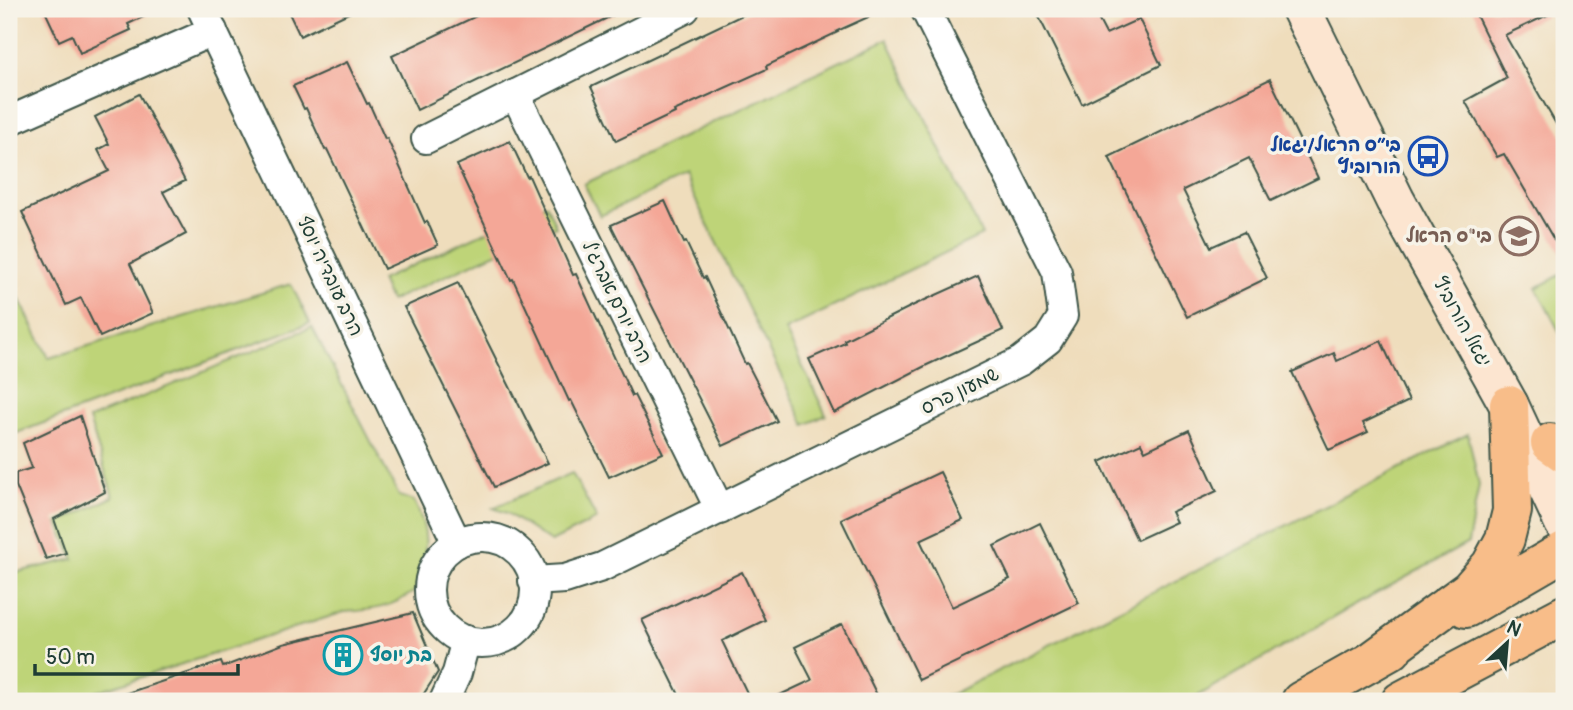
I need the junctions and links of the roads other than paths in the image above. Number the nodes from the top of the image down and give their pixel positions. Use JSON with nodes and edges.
{"nodes":[{"id":1,"x":685,"y":9,"type":"edge"},
{"id":2,"x":925,"y":9,"type":"edge"},
{"id":3,"x":1301,"y":9,"type":"edge"},
{"id":4,"x":1325,"y":9,"type":"edge"},
{"id":5,"x":208,"y":20,"type":"edge"},
{"id":6,"x":515,"y":94,"type":"junction"},
{"id":7,"x":9,"y":121,"type":"edge"},
{"id":8,"x":426,"y":139,"type":"dead end"},
{"id":9,"x":1509,"y":405,"type":"junction"},
{"id":10,"x":1560,"y":457,"type":"edge"},
{"id":11,"x":720,"y":510,"type":"junction"},
{"id":12,"x":1564,"y":523,"type":"edge"},
{"id":13,"x":457,"y":543,"type":"junction"},
{"id":14,"x":1564,"y":551,"type":"edge"},
{"id":15,"x":533,"y":581,"type":"junction"},
{"id":16,"x":1564,"y":615,"type":"edge"},
{"id":17,"x":466,"y":640,"type":"junction"},
{"id":18,"x":1372,"y":661,"type":"junction"},
{"id":19,"x":444,"y":701,"type":"edge"},
{"id":20,"x":1301,"y":701,"type":"edge"},
{"id":21,"x":1401,"y":701,"type":"edge"}],
"edges":[{"from":1,"to":6,"type":"street"},
{"from":2,"to":11,"type":"street","name":"שמעון פרס"},
{"from":3,"to":9,"type":"main road","name":"יגאל הורוביץ"},
{"from":4,"to":10,"type":"main road","name":"יגאל הורוביץ"},
{"from":5,"to":7,"type":"street"},
{"from":5,"to":13,"type":"street","name":"הרב עובדיה יוסף"},
{"from":6,"to":8,"type":"street"},
{"from":6,"to":11,"type":"street","name":"הרב יורם אברג'ל"},
{"from":9,"to":12,"type":"main road","name":"יגאל הורוביץ"},
{"from":9,"to":18,"type":"highway"},
{"from":11,"to":15,"type":"street","name":"שמעון פרס"},
{"from":13,"to":15,"type":"street"},
{"from":13,"to":17,"type":"street"},
{"from":14,"to":18,"type":"highway"},
{"from":15,"to":17,"type":"street"},
{"from":16,"to":21,"type":"highway"},
{"from":17,"to":19,"type":"street"},
{"from":18,"to":20,"type":"highway"}]}
